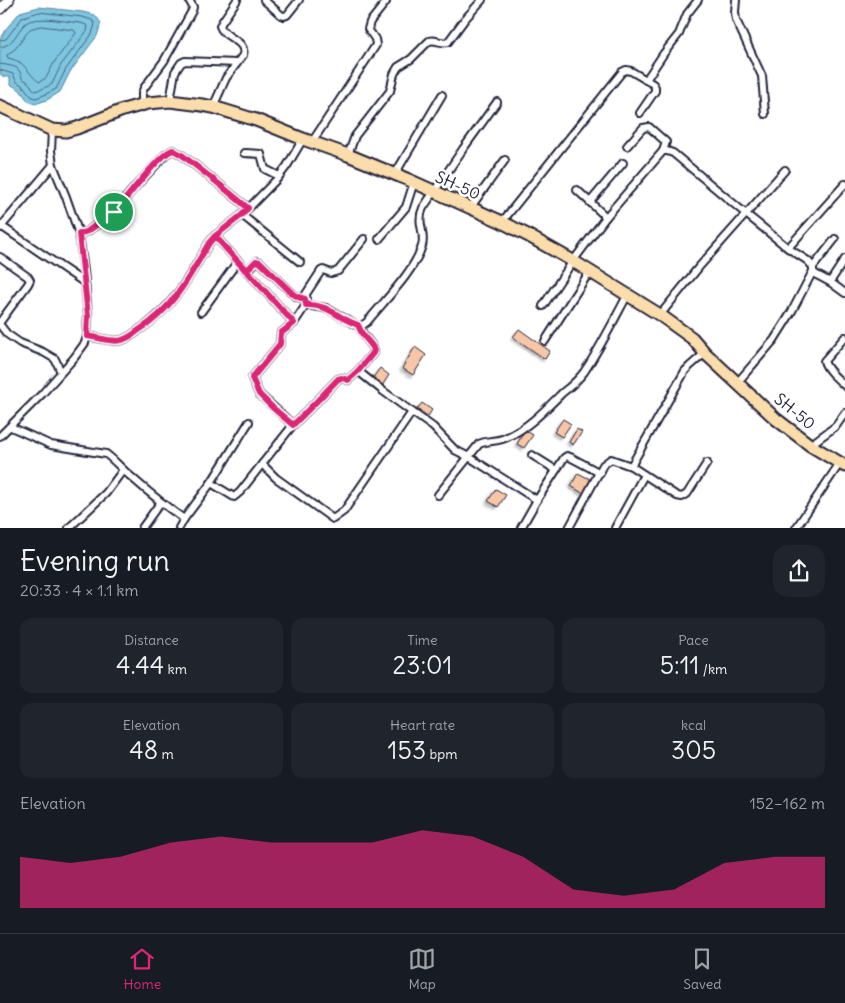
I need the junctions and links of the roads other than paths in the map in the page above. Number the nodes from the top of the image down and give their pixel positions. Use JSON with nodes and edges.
{"nodes":[{"id":1,"x":9,"y":0,"type":"edge"},
{"id":2,"x":189,"y":0,"type":"edge"},
{"id":3,"x":237,"y":0,"type":"edge"},
{"id":4,"x":264,"y":0,"type":"edge"},
{"id":5,"x":299,"y":0,"type":"edge"},
{"id":6,"x":386,"y":0,"type":"edge"},
{"id":7,"x":482,"y":0,"type":"edge"},
{"id":8,"x":698,"y":0,"type":"edge"},
{"id":9,"x":736,"y":0,"type":"edge"},
{"id":10,"x":0,"y":9,"type":"edge"},
{"id":11,"x":237,"y":63,"type":"junction"},
{"id":12,"x":646,"y":80,"type":"junction"},
{"id":13,"x":442,"y":94,"type":"dead end"},
{"id":14,"x":170,"y":101,"type":"junction"},
{"id":15,"x":497,"y":102,"type":"dead end"},
{"id":16,"x":142,"y":105,"type":"junction"},
{"id":17,"x":0,"y":106,"type":"edge"},
{"id":18,"x":213,"y":107,"type":"junction"},
{"id":19,"x":640,"y":113,"type":"dead end"},
{"id":20,"x":765,"y":114,"type":"dead end"},
{"id":21,"x":52,"y":130,"type":"junction"},
{"id":22,"x":308,"y":140,"type":"junction"},
{"id":23,"x":627,"y":146,"type":"dead end"},
{"id":24,"x":663,"y":151,"type":"junction"},
{"id":25,"x":244,"y":153,"type":"dead end"},
{"id":26,"x":348,"y":155,"type":"junction"},
{"id":27,"x":506,"y":160,"type":"dead end"},
{"id":28,"x":623,"y":163,"type":"dead end"},
{"id":29,"x":53,"y":165,"type":"junction"},
{"id":30,"x":785,"y":170,"type":"dead end"},
{"id":31,"x":395,"y":174,"type":"junction"},
{"id":32,"x":279,"y":176,"type":"junction"},
{"id":33,"x":414,"y":182,"type":"junction"},
{"id":34,"x":845,"y":184,"type":"edge"},
{"id":35,"x":577,"y":190,"type":"dead end"},
{"id":36,"x":433,"y":192,"type":"junction"},
{"id":37,"x":590,"y":202,"type":"junction"},
{"id":38,"x":248,"y":208,"type":"junction"},
{"id":39,"x":470,"y":208,"type":"junction"},
{"id":40,"x":746,"y":214,"type":"junction"},
{"id":41,"x":242,"y":215,"type":"junction"},
{"id":42,"x":606,"y":217,"type":"junction"},
{"id":43,"x":502,"y":222,"type":"junction"},
{"id":44,"x":1,"y":227,"type":"edge"},
{"id":45,"x":79,"y":234,"type":"junction"},
{"id":46,"x":215,"y":236,"type":"junction"},
{"id":47,"x":364,"y":239,"type":"dead end"},
{"id":48,"x":379,"y":239,"type":"dead end"},
{"id":49,"x":835,"y":239,"type":"dead end"},
{"id":50,"x":788,"y":248,"type":"junction"},
{"id":51,"x":0,"y":256,"type":"edge"},
{"id":52,"x":845,"y":259,"type":"edge"},
{"id":53,"x":238,"y":261,"type":"junction"},
{"id":54,"x":573,"y":261,"type":"junction"},
{"id":55,"x":300,"y":262,"type":"dead end"},
{"id":56,"x":813,"y":269,"type":"junction"},
{"id":57,"x":246,"y":271,"type":"junction"},
{"id":58,"x":590,"y":271,"type":"junction"},
{"id":59,"x":830,"y":282,"type":"junction"},
{"id":60,"x":85,"y":283,"type":"junction"},
{"id":61,"x":845,"y":293,"type":"edge"},
{"id":62,"x":628,"y":294,"type":"junction"},
{"id":63,"x":305,"y":302,"type":"junction"},
{"id":64,"x":543,"y":306,"type":"dead end"},
{"id":65,"x":201,"y":312,"type":"dead end"},
{"id":66,"x":660,"y":315,"type":"junction"},
{"id":67,"x":0,"y":323,"type":"edge"},
{"id":68,"x":294,"y":323,"type":"junction"},
{"id":69,"x":360,"y":327,"type":"junction"},
{"id":70,"x":87,"y":336,"type":"junction"},
{"id":71,"x":845,"y":337,"type":"edge"},
{"id":72,"x":545,"y":340,"type":"dead end"},
{"id":73,"x":705,"y":353,"type":"junction"},
{"id":74,"x":358,"y":371,"type":"junction"},
{"id":75,"x":61,"y":372,"type":"junction"},
{"id":76,"x":737,"y":383,"type":"junction"},
{"id":77,"x":845,"y":386,"type":"edge"},
{"id":78,"x":412,"y":412,"type":"junction"},
{"id":79,"x":845,"y":413,"type":"edge"},
{"id":80,"x":250,"y":422,"type":"dead end"},
{"id":81,"x":293,"y":425,"type":"junction"},
{"id":82,"x":10,"y":426,"type":"junction"},
{"id":83,"x":0,"y":436,"type":"edge"},
{"id":84,"x":810,"y":445,"type":"junction"},
{"id":85,"x":532,"y":455,"type":"dead end"},
{"id":86,"x":469,"y":457,"type":"junction"},
{"id":87,"x":707,"y":463,"type":"dead end"},
{"id":88,"x":262,"y":464,"type":"junction"},
{"id":89,"x":842,"y":464,"type":"edge"},
{"id":90,"x":630,"y":466,"type":"junction"},
{"id":91,"x":123,"y":470,"type":"junction"},
{"id":92,"x":556,"y":470,"type":"junction"},
{"id":93,"x":600,"y":472,"type":"junction"},
{"id":94,"x":644,"y":474,"type":"junction"},
{"id":95,"x":211,"y":483,"type":"junction"},
{"id":96,"x":438,"y":495,"type":"dead end"},
{"id":97,"x":537,"y":500,"type":"junction"},
{"id":98,"x":160,"y":503,"type":"junction"},
{"id":99,"x":184,"y":519,"type":"junction"},
{"id":100,"x":69,"y":528,"type":"edge"},
{"id":101,"x":142,"y":528,"type":"edge"},
{"id":102,"x":179,"y":528,"type":"edge"},
{"id":103,"x":521,"y":528,"type":"edge"},
{"id":104,"x":569,"y":528,"type":"edge"},
{"id":105,"x":615,"y":528,"type":"edge"},
{"id":106,"x":796,"y":528,"type":"edge"}],
"edges":[{"from":1,"to":10,"type":"street"},
{"from":2,"to":16,"type":"street"},
{"from":3,"to":11,"type":"street"},
{"from":4,"to":5,"type":"street"},
{"from":6,"to":22,"type":"street"},
{"from":7,"to":26,"type":"street"},
{"from":8,"to":12,"type":"street"},
{"from":9,"to":20,"type":"street"},
{"from":11,"to":14,"type":"street"},
{"from":11,"to":18,"type":"street"},
{"from":12,"to":19,"type":"street"},
{"from":12,"to":43,"type":"street"},
{"from":13,"to":31,"type":"street"},
{"from":14,"to":16,"type":"highway","name":"SH-50"},
{"from":14,"to":18,"type":"highway","name":"SH-50"},
{"from":15,"to":36,"type":"street"},
{"from":16,"to":21,"type":"highway","name":"SH-50"},
{"from":17,"to":21,"type":"highway","name":"SH-50"},
{"from":18,"to":22,"type":"highway","name":"SH-50"},
{"from":21,"to":29,"type":"street"},
{"from":22,"to":26,"type":"highway","name":"SH-50"},
{"from":22,"to":32,"type":"street"},
{"from":23,"to":24,"type":"street"},
{"from":24,"to":40,"type":"street"},
{"from":24,"to":42,"type":"street"},
{"from":25,"to":32,"type":"street"},
{"from":26,"to":31,"type":"highway","name":"SH-50"},
{"from":27,"to":39,"type":"street"},
{"from":28,"to":37,"type":"street"},
{"from":29,"to":44,"type":"street"},
{"from":29,"to":45,"type":"street"},
{"from":30,"to":40,"type":"street"},
{"from":31,"to":33,"type":"highway","name":"SH-50"},
{"from":32,"to":38,"type":"street"},
{"from":33,"to":36,"type":"highway","name":"SH-50"},
{"from":33,"to":48,"type":"street"},
{"from":34,"to":50,"type":"street"},
{"from":35,"to":37,"type":"street"},
{"from":36,"to":39,"type":"highway","name":"SH-50"},
{"from":36,"to":69,"type":"street"},
{"from":37,"to":42,"type":"street"},
{"from":38,"to":41,"type":"street"},
{"from":38,"to":45,"type":"street"},
{"from":39,"to":43,"type":"highway","name":"SH-50"},
{"from":40,"to":50,"type":"street"},
{"from":40,"to":66,"type":"street"},
{"from":41,"to":46,"type":"street"},
{"from":41,"to":55,"type":"street"},
{"from":42,"to":54,"type":"street"},
{"from":43,"to":54,"type":"highway","name":"SH-50"},
{"from":44,"to":60,"type":"street"},
{"from":45,"to":60,"type":"street"},
{"from":46,"to":53,"type":"street"},
{"from":46,"to":70,"type":"street"},
{"from":47,"to":63,"type":"street"},
{"from":49,"to":56,"type":"street"},
{"from":50,"to":56,"type":"street"},
{"from":51,"to":67,"type":"street"},
{"from":52,"to":59,"type":"street"},
{"from":53,"to":57,"type":"street"},
{"from":53,"to":65,"type":"street"},
{"from":54,"to":58,"type":"highway","name":"SH-50"},
{"from":54,"to":64,"type":"street"},
{"from":56,"to":59,"type":"street"},
{"from":56,"to":76,"type":"street"},
{"from":57,"to":63,"type":"street"},
{"from":57,"to":68,"type":"street"},
{"from":58,"to":62,"type":"highway","name":"SH-50"},
{"from":58,"to":72,"type":"street"},
{"from":59,"to":61,"type":"street"},
{"from":60,"to":70,"type":"street"},
{"from":62,"to":66,"type":"highway","name":"SH-50"},
{"from":62,"to":86,"type":"street"},
{"from":63,"to":68,"type":"street"},
{"from":63,"to":69,"type":"street"},
{"from":66,"to":73,"type":"highway","name":"SH-50"},
{"from":67,"to":75,"type":"street"},
{"from":68,"to":81,"type":"street"},
{"from":69,"to":74,"type":"street"},
{"from":70,"to":75,"type":"street"},
{"from":71,"to":77,"type":"street"},
{"from":73,"to":76,"type":"highway","name":"SH-50"},
{"from":73,"to":90,"type":"street"},
{"from":74,"to":78,"type":"street"},
{"from":74,"to":81,"type":"street"},
{"from":75,"to":82,"type":"street"},
{"from":76,"to":84,"type":"highway","name":"SH-50"},
{"from":78,"to":86,"type":"street"},
{"from":78,"to":88,"type":"street"},
{"from":79,"to":84,"type":"street"},
{"from":80,"to":95,"type":"street"},
{"from":81,"to":88,"type":"street"},
{"from":82,"to":83,"type":"street"},
{"from":82,"to":91,"type":"street"},
{"from":84,"to":89,"type":"highway","name":"SH-50"},
{"from":85,"to":92,"type":"street"},
{"from":86,"to":96,"type":"street"},
{"from":86,"to":97,"type":"street"},
{"from":87,"to":94,"type":"street"},
{"from":88,"to":95,"type":"street"},
{"from":89,"to":106,"type":"street"},
{"from":90,"to":93,"type":"street"},
{"from":90,"to":94,"type":"street"},
{"from":91,"to":98,"type":"street"},
{"from":91,"to":100,"type":"street"},
{"from":92,"to":93,"type":"street"},
{"from":92,"to":97,"type":"street"},
{"from":93,"to":104,"type":"street"},
{"from":94,"to":105,"type":"street"},
{"from":95,"to":99,"type":"street"},
{"from":97,"to":103,"type":"street"},
{"from":98,"to":99,"type":"street"},
{"from":98,"to":101,"type":"street"},
{"from":99,"to":102,"type":"street"}]}
